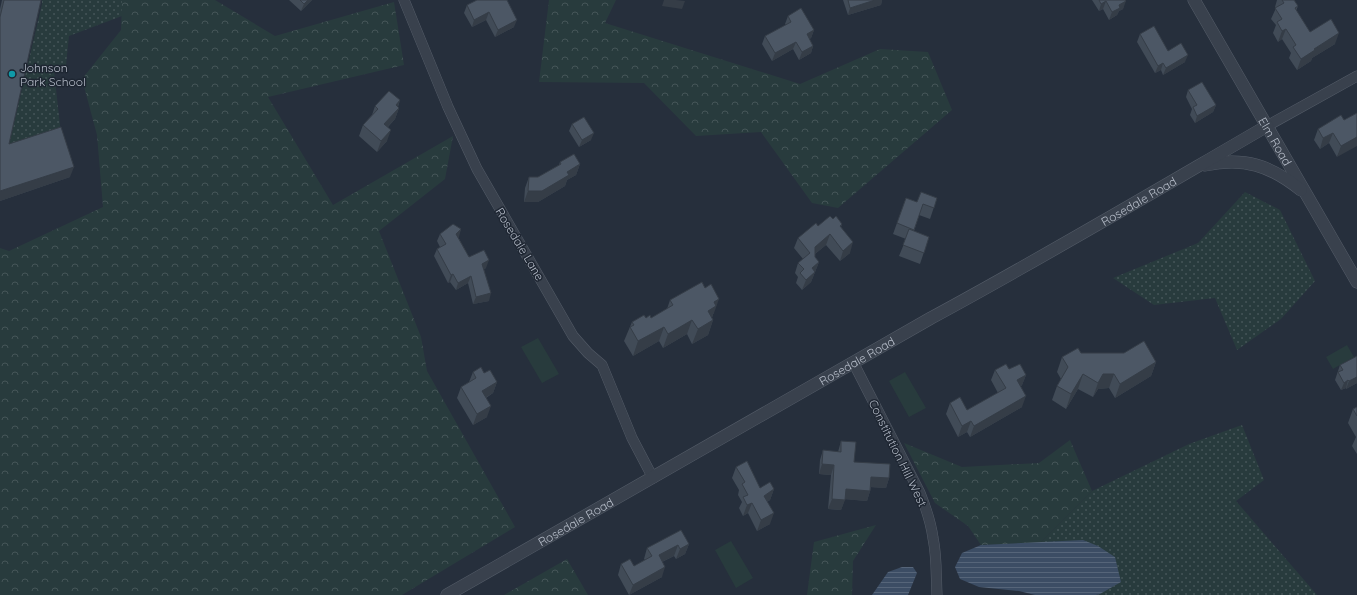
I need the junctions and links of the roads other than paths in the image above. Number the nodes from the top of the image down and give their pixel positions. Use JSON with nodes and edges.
{"nodes":[{"id":1,"x":404,"y":0,"type":"edge"},
{"id":2,"x":1194,"y":0,"type":"edge"},
{"id":3,"x":1357,"y":76,"type":"edge"},
{"id":4,"x":1267,"y":126,"type":"junction"},
{"id":5,"x":1192,"y":169,"type":"junction"},
{"id":6,"x":1306,"y":194,"type":"junction"},
{"id":7,"x":1357,"y":282,"type":"edge"},
{"id":8,"x":853,"y":362,"type":"junction"},
{"id":9,"x":653,"y":478,"type":"junction"},
{"id":10,"x":447,"y":595,"type":"edge"},
{"id":11,"x":937,"y":595,"type":"edge"}],
"edges":[{"from":1,"to":9,"type":"street","name":"Rosedale Lane"},
{"from":2,"to":4,"type":"street","name":"Elm Road"},
{"from":3,"to":4,"type":"street"},
{"from":4,"to":5,"type":"street","name":"Rosedale Road"},
{"from":4,"to":6,"type":"street","name":"Elm Road"},
{"from":5,"to":6,"type":"street"},
{"from":5,"to":8,"type":"street","name":"Rosedale Road"},
{"from":6,"to":7,"type":"street","name":"Elm Road"},
{"from":8,"to":9,"type":"street","name":"Rosedale Road"},
{"from":8,"to":11,"type":"street","name":"Constitution Hill West"},
{"from":9,"to":10,"type":"street","name":"Rosedale Road"}]}
